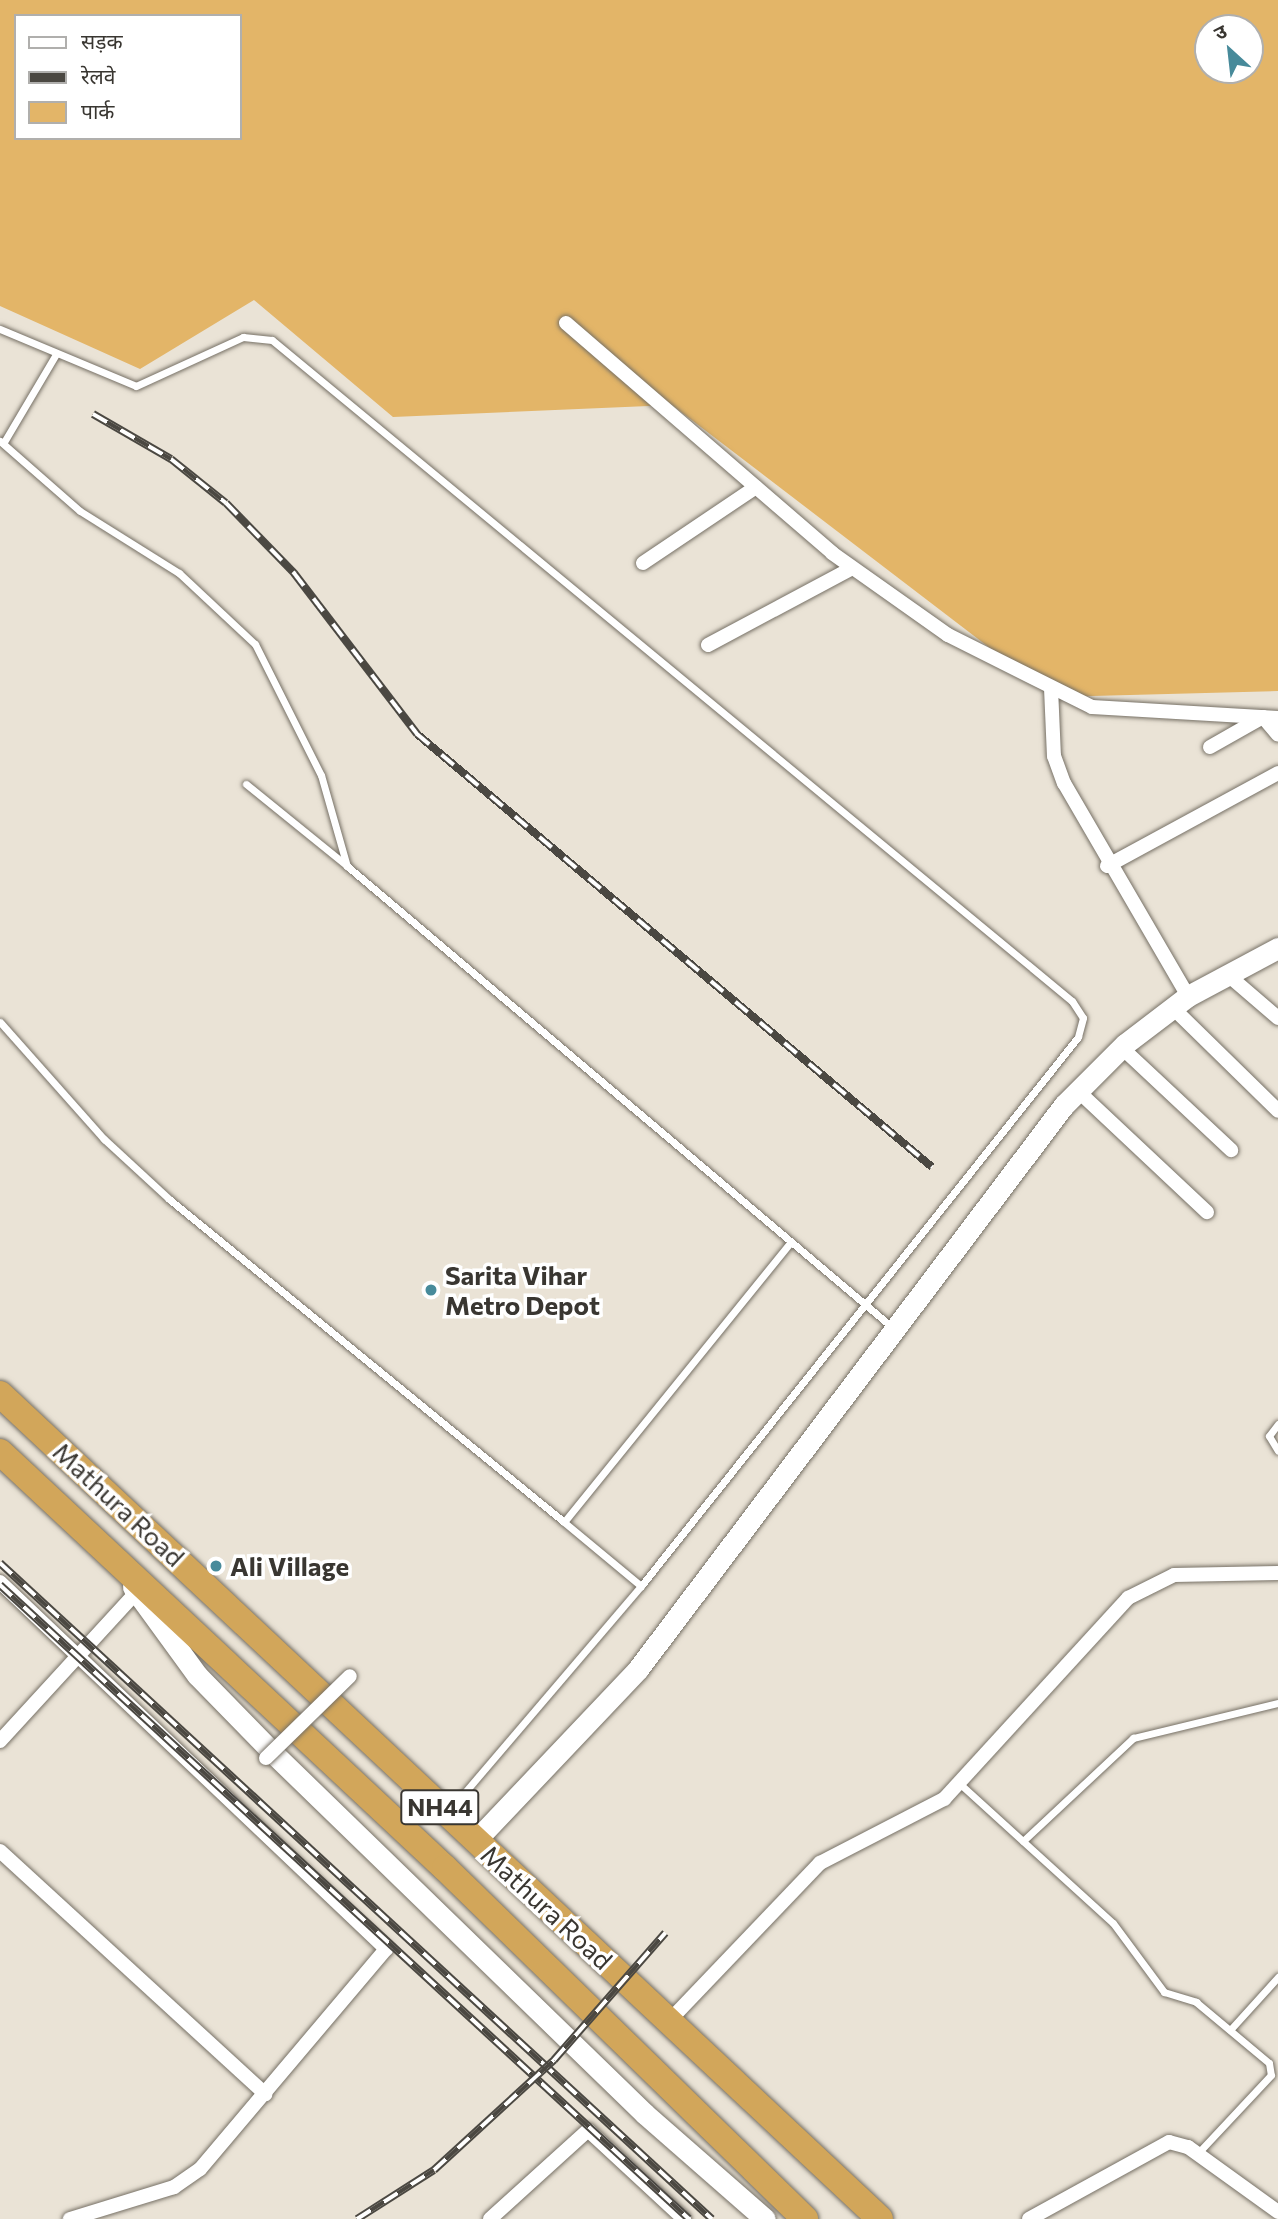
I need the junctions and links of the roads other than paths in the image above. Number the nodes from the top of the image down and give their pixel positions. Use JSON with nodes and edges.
{"nodes":[{"id":1,"x":566,"y":323,"type":"dead end"},
{"id":2,"x":0,"y":329,"type":"edge"},
{"id":3,"x":56,"y":354,"type":"junction"},
{"id":4,"x":2,"y":442,"type":"edge"},
{"id":5,"x":756,"y":487,"type":"junction"},
{"id":6,"x":643,"y":563,"type":"dead end"},
{"id":7,"x":852,"y":568,"type":"junction"},
{"id":8,"x":708,"y":645,"type":"dead end"},
{"id":9,"x":1051,"y":688,"type":"junction"},
{"id":10,"x":1271,"y":717,"type":"edge"},
{"id":11,"x":1278,"y":735,"type":"edge"},
{"id":12,"x":1210,"y":747,"type":"dead end"},
{"id":13,"x":1278,"y":773,"type":"edge"},
{"id":14,"x":246,"y":783,"type":"dead end"},
{"id":15,"x":346,"y":866,"type":"junction"},
{"id":16,"x":1107,"y":866,"type":"junction"},
{"id":17,"x":1278,"y":948,"type":"edge"},
{"id":18,"x":1228,"y":975,"type":"junction"},
{"id":19,"x":1181,"y":1002,"type":"junction"},
{"id":20,"x":1278,"y":1018,"type":"edge"},
{"id":21,"x":0,"y":1022,"type":"edge"},
{"id":22,"x":1122,"y":1048,"type":"junction"},
{"id":23,"x":1078,"y":1091,"type":"junction"},
{"id":24,"x":1278,"y":1111,"type":"edge"},
{"id":25,"x":1231,"y":1150,"type":"dead end"},
{"id":26,"x":1207,"y":1212,"type":"dead end"},
{"id":27,"x":789,"y":1244,"type":"junction"},
{"id":28,"x":862,"y":1303,"type":"junction"},
{"id":29,"x":893,"y":1328,"type":"junction"},
{"id":30,"x":0,"y":1394,"type":"edge"},
{"id":31,"x":1278,"y":1424,"type":"edge"},
{"id":32,"x":0,"y":1451,"type":"edge"},
{"id":33,"x":1278,"y":1451,"type":"edge"},
{"id":34,"x":564,"y":1522,"type":"junction"},
{"id":35,"x":1278,"y":1573,"type":"edge"},
{"id":36,"x":0,"y":1583,"type":"edge"},
{"id":37,"x":641,"y":1586,"type":"junction"},
{"id":38,"x":140,"y":1588,"type":"junction"},
{"id":39,"x":77,"y":1654,"type":"junction"},
{"id":40,"x":350,"y":1676,"type":"dead end"},
{"id":41,"x":1278,"y":1703,"type":"edge"},
{"id":42,"x":0,"y":1741,"type":"edge"},
{"id":43,"x":266,"y":1758,"type":"dead end"},
{"id":44,"x":959,"y":1783,"type":"junction"},
{"id":45,"x":447,"y":1813,"type":"junction"},
{"id":46,"x":476,"y":1840,"type":"junction"},
{"id":47,"x":1023,"y":1841,"type":"junction"},
{"id":48,"x":0,"y":1851,"type":"edge"},
{"id":49,"x":1278,"y":1977,"type":"edge"},
{"id":50,"x":669,"y":2021,"type":"junction"},
{"id":51,"x":1230,"y":2030,"type":"junction"},
{"id":52,"x":1275,"y":2072,"type":"edge"},
{"id":53,"x":265,"y":2094,"type":"junction"},
{"id":54,"x":1197,"y":2154,"type":"junction"},
{"id":55,"x":1278,"y":2211,"type":"edge"},
{"id":56,"x":70,"y":2219,"type":"edge"},
{"id":57,"x":490,"y":2219,"type":"edge"},
{"id":58,"x":684,"y":2219,"type":"edge"},
{"id":59,"x":765,"y":2219,"type":"edge"},
{"id":60,"x":805,"y":2219,"type":"edge"},
{"id":61,"x":880,"y":2219,"type":"edge"},
{"id":62,"x":1029,"y":2219,"type":"edge"}],
"edges":[{"from":1,"to":5,"type":"street"},
{"from":2,"to":3,"type":"lane"},
{"from":3,"to":4,"type":"lane"},
{"from":3,"to":28,"type":"lane"},
{"from":4,"to":15,"type":"lane"},
{"from":5,"to":6,"type":"street"},
{"from":5,"to":7,"type":"street"},
{"from":7,"to":8,"type":"street"},
{"from":7,"to":9,"type":"street"},
{"from":9,"to":10,"type":"street"},
{"from":9,"to":16,"type":"street"},
{"from":10,"to":11,"type":"street"},
{"from":10,"to":12,"type":"street"},
{"from":13,"to":16,"type":"street"},
{"from":14,"to":15,"type":"lane"},
{"from":15,"to":27,"type":"lane"},
{"from":16,"to":19,"type":"street"},
{"from":17,"to":18,"type":"street"},
{"from":18,"to":19,"type":"street"},
{"from":18,"to":20,"type":"street"},
{"from":19,"to":22,"type":"street"},
{"from":19,"to":24,"type":"street"},
{"from":21,"to":34,"type":"lane"},
{"from":22,"to":23,"type":"street"},
{"from":22,"to":25,"type":"street"},
{"from":23,"to":26,"type":"street"},
{"from":23,"to":29,"type":"street"},
{"from":27,"to":28,"type":"lane"},
{"from":27,"to":34,"type":"lane"},
{"from":28,"to":29,"type":"lane"},
{"from":28,"to":37,"type":"lane"},
{"from":29,"to":46,"type":"street"},
{"from":30,"to":45,"type":"highway","name":"Mathura Road","number":"NH44"},
{"from":31,"to":33,"type":"lane"},
{"from":32,"to":38,"type":"highway","name":"Mathura Road","number":"NH44"},
{"from":34,"to":37,"type":"lane"},
{"from":35,"to":44,"type":"street"},
{"from":36,"to":39,"type":"street"},
{"from":37,"to":45,"type":"lane"},
{"from":38,"to":39,"type":"street"},
{"from":38,"to":59,"type":"street"},
{"from":38,"to":60,"type":"highway","name":"Mathura Road","number":"NH44"},
{"from":39,"to":42,"type":"street"},
{"from":39,"to":53,"type":"street"},
{"from":40,"to":43,"type":"street","bridge":true},
{"from":41,"to":47,"type":"lane"},
{"from":44,"to":47,"type":"lane"},
{"from":44,"to":50,"type":"street"},
{"from":45,"to":46,"type":"highway","name":"Mathura Road","number":"NH44"},
{"from":46,"to":50,"type":"highway","name":"Mathura Road","number":"NH44"},
{"from":47,"to":51,"type":"lane"},
{"from":48,"to":53,"type":"street"},
{"from":49,"to":51,"type":"lane"},
{"from":50,"to":61,"type":"highway","name":"Mathura Road","number":"NH44"},
{"from":51,"to":52,"type":"lane"},
{"from":52,"to":54,"type":"lane"},
{"from":53,"to":56,"type":"street"},
{"from":54,"to":55,"type":"street"},
{"from":54,"to":62,"type":"street"},
{"from":57,"to":58,"type":"street"}]}
